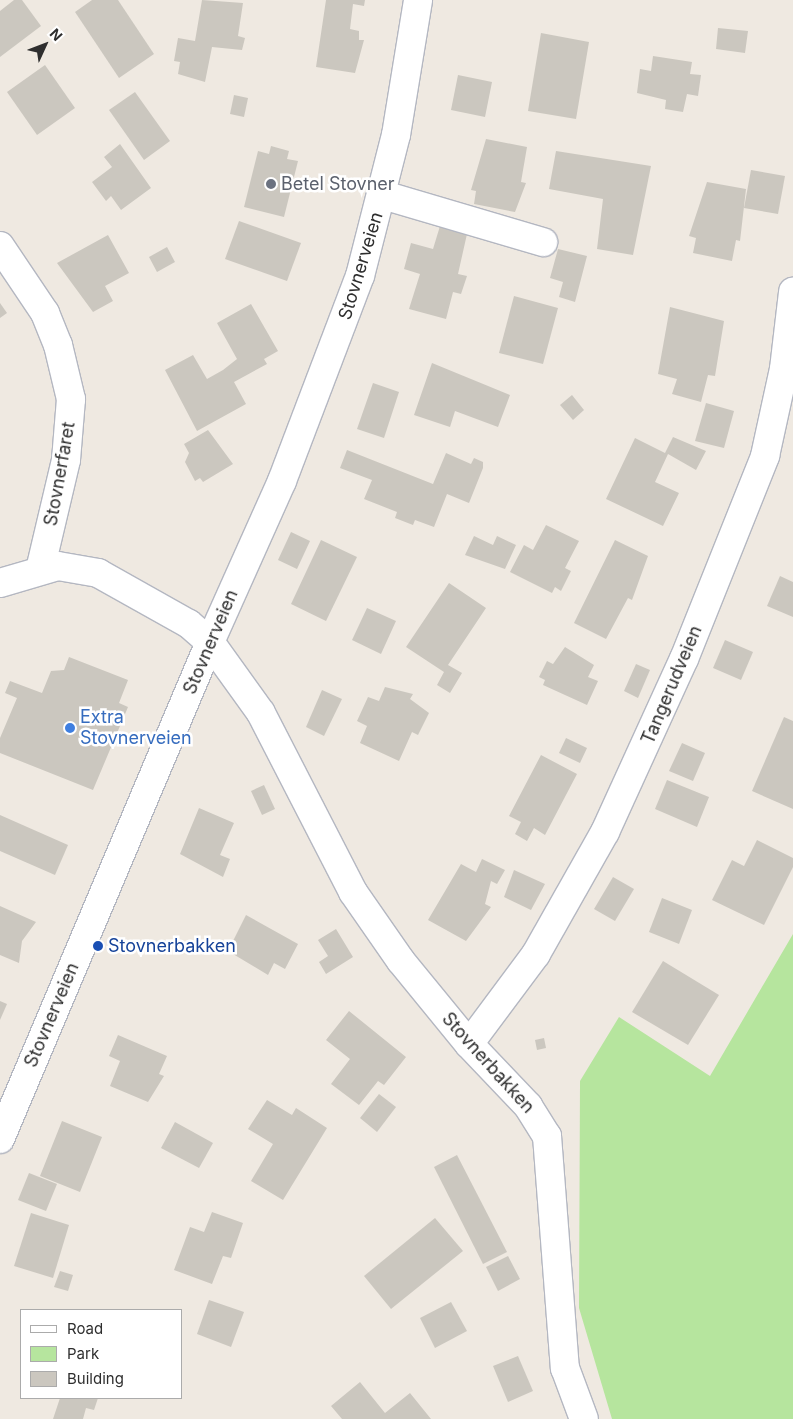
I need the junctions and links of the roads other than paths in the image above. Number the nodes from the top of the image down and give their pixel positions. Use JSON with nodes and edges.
{"nodes":[{"id":1,"x":418,"y":0,"type":"edge"},
{"id":2,"x":383,"y":195,"type":"junction"},
{"id":3,"x":543,"y":242,"type":"dead end"},
{"id":4,"x":0,"y":246,"type":"edge"},
{"id":5,"x":793,"y":292,"type":"edge"},
{"id":6,"x":40,"y":570,"type":"junction"},
{"id":7,"x":0,"y":583,"type":"edge"},
{"id":8,"x":210,"y":642,"type":"junction"},
{"id":9,"x":469,"y":1044,"type":"junction"},
{"id":10,"x":0,"y":1139,"type":"edge"},
{"id":11,"x":584,"y":1419,"type":"edge"}],
"edges":[{"from":1,"to":2,"type":"street","name":"Stovnerveien"},
{"from":2,"to":3,"type":"street","name":"Stovnerveien"},
{"from":2,"to":8,"type":"street","name":"Stovnerveien"},
{"from":4,"to":6,"type":"street","name":"Stovnerfaret"},
{"from":5,"to":9,"type":"street","name":"Tangerudveien"},
{"from":6,"to":7,"type":"street","name":"Stovnerbakken"},
{"from":6,"to":8,"type":"street","name":"Stovnerbakken"},
{"from":8,"to":9,"type":"street","name":"Stovnerbakken"},
{"from":8,"to":10,"type":"street","name":"Stovnerveien"},
{"from":9,"to":11,"type":"street","name":"Stovnerbakken"}]}
